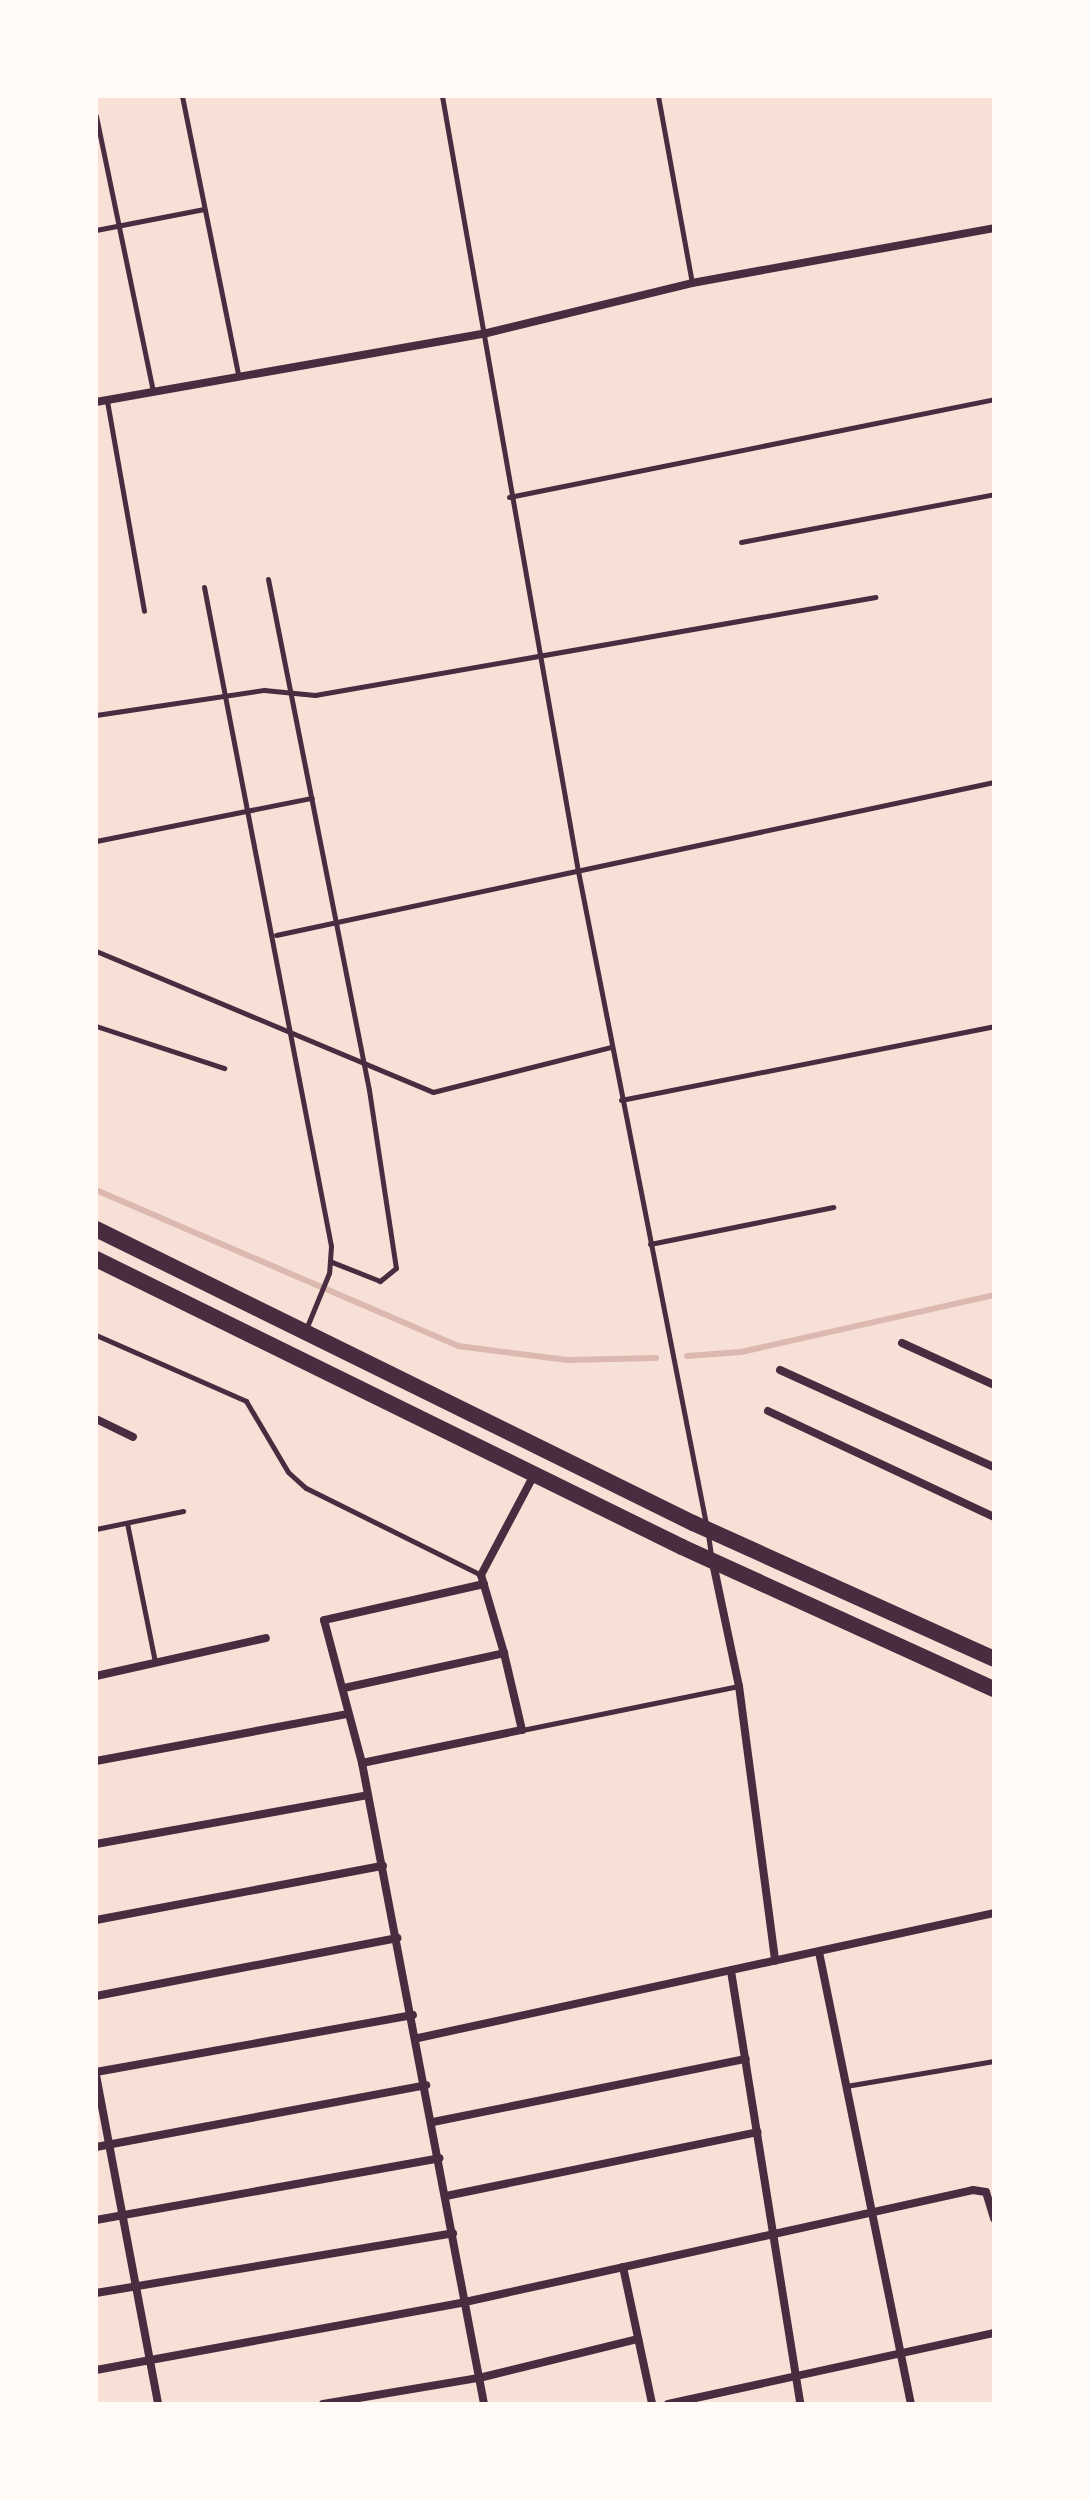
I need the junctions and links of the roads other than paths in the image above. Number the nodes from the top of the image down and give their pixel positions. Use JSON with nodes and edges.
{"nodes":[{"id":1,"x":182,"y":96,"type":"edge"},
{"id":2,"x":442,"y":96,"type":"edge"},
{"id":3,"x":658,"y":96,"type":"edge"},
{"id":4,"x":96,"y":116,"type":"edge"},
{"id":5,"x":204,"y":209,"type":"junction"},
{"id":6,"x":119,"y":225,"type":"junction"},
{"id":7,"x":994,"y":228,"type":"edge"},
{"id":8,"x":96,"y":230,"type":"edge"},
{"id":9,"x":692,"y":283,"type":"junction"},
{"id":10,"x":483,"y":334,"type":"junction"},
{"id":11,"x":238,"y":374,"type":"junction"},
{"id":12,"x":153,"y":391,"type":"junction"},
{"id":13,"x":994,"y":399,"type":"edge"},
{"id":14,"x":107,"y":400,"type":"junction"},
{"id":15,"x":96,"y":402,"type":"edge"},
{"id":16,"x":994,"y":494,"type":"edge"},
{"id":17,"x":509,"y":497,"type":"junction"},
{"id":18,"x":741,"y":542,"type":"dead end"},
{"id":19,"x":268,"y":579,"type":"dead end"},
{"id":20,"x":204,"y":587,"type":"dead end"},
{"id":21,"x":876,"y":597,"type":"dead end"},
{"id":22,"x":144,"y":611,"type":"dead end"},
{"id":23,"x":539,"y":660,"type":"junction"},
{"id":24,"x":291,"y":692,"type":"junction"},
{"id":25,"x":227,"y":694,"type":"junction"},
{"id":26,"x":96,"y":715,"type":"edge"},
{"id":27,"x":994,"y":782,"type":"edge"},
{"id":28,"x":312,"y":798,"type":"junction"},
{"id":29,"x":250,"y":812,"type":"junction"},
{"id":30,"x":96,"y":841,"type":"edge"},
{"id":31,"x":578,"y":871,"type":"junction"},
{"id":32,"x":336,"y":922,"type":"junction"},
{"id":33,"x":276,"y":935,"type":"junction"},
{"id":34,"x":96,"y":951,"type":"edge"},
{"id":35,"x":96,"y":1026,"type":"edge"},
{"id":36,"x":994,"y":1026,"type":"edge"},
{"id":37,"x":295,"y":1037,"type":"junction"},
{"id":38,"x":611,"y":1047,"type":"junction"},
{"id":39,"x":364,"y":1064,"type":"junction"},
{"id":40,"x":224,"y":1068,"type":"dead end"},
{"id":41,"x":621,"y":1100,"type":"junction"},
{"id":42,"x":833,"y":1207,"type":"dead end"},
{"id":43,"x":96,"y":1229,"type":"edge"},
{"id":44,"x":650,"y":1244,"type":"junction"},
{"id":45,"x":96,"y":1259,"type":"edge"},
{"id":46,"x":332,"y":1262,"type":"junction"},
{"id":47,"x":305,"y":1329,"type":"junction"},
{"id":48,"x":96,"y":1335,"type":"edge"},
{"id":49,"x":902,"y":1343,"type":"dead end"},
{"id":50,"x":780,"y":1370,"type":"dead end"},
{"id":51,"x":994,"y":1385,"type":"edge"},
{"id":52,"x":768,"y":1411,"type":"dead end"},
{"id":53,"x":96,"y":1419,"type":"edge"},
{"id":54,"x":133,"y":1437,"type":"dead end"},
{"id":55,"x":994,"y":1467,"type":"edge"},
{"id":56,"x":535,"y":1473,"type":"junction"},
{"id":57,"x":183,"y":1511,"type":"dead end"},
{"id":58,"x":994,"y":1517,"type":"edge"},
{"id":59,"x":127,"y":1523,"type":"junction"},
{"id":60,"x":96,"y":1529,"type":"edge"},
{"id":61,"x":707,"y":1529,"type":"junction"},
{"id":62,"x":712,"y":1561,"type":"junction"},
{"id":63,"x":482,"y":1580,"type":"junction"},
{"id":64,"x":266,"y":1638,"type":"dead end"},
{"id":65,"x":504,"y":1653,"type":"junction"},
{"id":66,"x":994,"y":1659,"type":"edge"},
{"id":67,"x":155,"y":1662,"type":"junction"},
{"id":68,"x":96,"y":1676,"type":"edge"},
{"id":69,"x":739,"y":1686,"type":"junction"},
{"id":70,"x":344,"y":1688,"type":"junction"},
{"id":71,"x":994,"y":1689,"type":"edge"},
{"id":72,"x":347,"y":1714,"type":"junction"},
{"id":73,"x":522,"y":1730,"type":"junction"},
{"id":74,"x":96,"y":1761,"type":"edge"},
{"id":75,"x":362,"y":1763,"type":"junction"},
{"id":76,"x":368,"y":1795,"type":"junction"},
{"id":77,"x":96,"y":1844,"type":"edge"},
{"id":78,"x":383,"y":1866,"type":"junction"},
{"id":79,"x":994,"y":1913,"type":"edge"},
{"id":80,"x":96,"y":1920,"type":"edge"},
{"id":81,"x":397,"y":1938,"type":"junction"},
{"id":82,"x":819,"y":1952,"type":"junction"},
{"id":83,"x":775,"y":1961,"type":"junction"},
{"id":84,"x":731,"y":1971,"type":"junction"},
{"id":85,"x":96,"y":1996,"type":"edge"},
{"id":86,"x":413,"y":2015,"type":"junction"},
{"id":87,"x":418,"y":2038,"type":"junction"},
{"id":88,"x":746,"y":2059,"type":"junction"},
{"id":89,"x":994,"y":2061,"type":"edge"},
{"id":90,"x":96,"y":2074,"type":"edge"},
{"id":91,"x":426,"y":2085,"type":"junction"},
{"id":92,"x":846,"y":2086,"type":"junction"},
{"id":93,"x":433,"y":2122,"type":"junction"},
{"id":94,"x":758,"y":2132,"type":"junction"},
{"id":95,"x":109,"y":2144,"type":"junction"},
{"id":96,"x":96,"y":2147,"type":"edge"},
{"id":97,"x":439,"y":2158,"type":"junction"},
{"id":98,"x":446,"y":2196,"type":"junction"},
{"id":99,"x":872,"y":2213,"type":"junction"},
{"id":100,"x":123,"y":2215,"type":"junction"},
{"id":101,"x":994,"y":2219,"type":"edge"},
{"id":102,"x":96,"y":2220,"type":"edge"},
{"id":103,"x":453,"y":2233,"type":"junction"},
{"id":104,"x":775,"y":2234,"type":"junction"},
{"id":105,"x":623,"y":2267,"type":"junction"},
{"id":106,"x":136,"y":2285,"type":"junction"},
{"id":107,"x":96,"y":2293,"type":"edge"},
{"id":108,"x":465,"y":2302,"type":"junction"},
{"id":109,"x":994,"y":2333,"type":"edge"},
{"id":110,"x":638,"y":2339,"type":"junction"},
{"id":111,"x":900,"y":2352,"type":"junction"},
{"id":112,"x":150,"y":2359,"type":"junction"},
{"id":113,"x":96,"y":2370,"type":"edge"},
{"id":114,"x":796,"y":2377,"type":"junction"},
{"id":115,"x":479,"y":2378,"type":"junction"},
{"id":116,"x":158,"y":2404,"type":"edge"},
{"id":117,"x":323,"y":2404,"type":"edge"},
{"id":118,"x":484,"y":2404,"type":"edge"},
{"id":119,"x":652,"y":2404,"type":"edge"},
{"id":120,"x":668,"y":2404,"type":"edge"},
{"id":121,"x":800,"y":2404,"type":"edge"},
{"id":122,"x":911,"y":2404,"type":"edge"}],
"edges":[{"from":1,"to":5,"type":"lane"},
{"from":2,"to":10,"type":"lane"},
{"from":3,"to":9,"type":"lane"},
{"from":4,"to":6,"type":"lane"},
{"from":5,"to":6,"type":"lane"},
{"from":5,"to":11,"type":"lane"},
{"from":6,"to":8,"type":"lane"},
{"from":6,"to":12,"type":"lane"},
{"from":7,"to":9,"type":"street"},
{"from":9,"to":10,"type":"street"},
{"from":10,"to":11,"type":"street"},
{"from":10,"to":17,"type":"lane"},
{"from":11,"to":12,"type":"street"},
{"from":12,"to":14,"type":"street"},
{"from":13,"to":17,"type":"lane"},
{"from":14,"to":15,"type":"street"},
{"from":14,"to":22,"type":"lane"},
{"from":16,"to":18,"type":"lane"},
{"from":17,"to":23,"type":"lane"},
{"from":19,"to":24,"type":"lane"},
{"from":20,"to":25,"type":"lane"},
{"from":21,"to":23,"type":"lane"},
{"from":23,"to":24,"type":"lane"},
{"from":23,"to":31,"type":"lane"},
{"from":24,"to":25,"type":"lane"},
{"from":24,"to":28,"type":"lane"},
{"from":25,"to":26,"type":"lane"},
{"from":25,"to":29,"type":"lane"},
{"from":27,"to":31,"type":"lane"},
{"from":28,"to":29,"type":"lane"},
{"from":28,"to":32,"type":"lane"},
{"from":29,"to":30,"type":"lane"},
{"from":29,"to":33,"type":"lane"},
{"from":31,"to":32,"type":"lane"},
{"from":31,"to":38,"type":"lane"},
{"from":32,"to":33,"type":"lane"},
{"from":32,"to":39,"type":"lane"},
{"from":33,"to":37,"type":"lane"},
{"from":34,"to":37,"type":"lane"},
{"from":35,"to":40,"type":"lane"},
{"from":36,"to":41,"type":"lane"},
{"from":37,"to":39,"type":"lane"},
{"from":37,"to":46,"type":"lane"},
{"from":38,"to":39,"type":"lane"},
{"from":38,"to":41,"type":"lane"},
{"from":39,"to":46,"type":"lane"},
{"from":41,"to":44,"type":"lane"},
{"from":42,"to":44,"type":"lane"},
{"from":43,"to":47,"type":"main road"},
{"from":44,"to":61,"type":"lane"},
{"from":45,"to":56,"type":"main road"},
{"from":46,"to":47,"type":"lane"},
{"from":47,"to":61,"type":"main road"},
{"from":48,"to":63,"type":"lane"},
{"from":49,"to":51,"type":"street"},
{"from":50,"to":55,"type":"street"},
{"from":52,"to":58,"type":"street"},
{"from":53,"to":54,"type":"street"},
{"from":56,"to":62,"type":"main road"},
{"from":56,"to":63,"type":"street"},
{"from":57,"to":59,"type":"lane"},
{"from":59,"to":60,"type":"lane"},
{"from":59,"to":67,"type":"lane"},
{"from":61,"to":62,"type":"lane"},
{"from":61,"to":66,"type":"main road"},
{"from":62,"to":69,"type":"street"},
{"from":62,"to":71,"type":"main road"},
{"from":63,"to":65,"type":"street"},
{"from":63,"to":70,"type":"street"},
{"from":64,"to":67,"type":"street"},
{"from":65,"to":70,"type":"street"},
{"from":65,"to":73,"type":"street"},
{"from":67,"to":68,"type":"street"},
{"from":69,"to":73,"type":"lane"},
{"from":69,"to":83,"type":"street"},
{"from":70,"to":72,"type":"street"},
{"from":72,"to":74,"type":"street"},
{"from":72,"to":75,"type":"street"},
{"from":73,"to":75,"type":"street"},
{"from":75,"to":76,"type":"street"},
{"from":76,"to":77,"type":"street"},
{"from":76,"to":78,"type":"street"},
{"from":78,"to":80,"type":"street"},
{"from":78,"to":81,"type":"street"},
{"from":79,"to":82,"type":"street"},
{"from":81,"to":85,"type":"street"},
{"from":81,"to":86,"type":"street"},
{"from":82,"to":83,"type":"street"},
{"from":82,"to":92,"type":"street"},
{"from":83,"to":84,"type":"street"},
{"from":84,"to":87,"type":"street"},
{"from":84,"to":88,"type":"street"},
{"from":86,"to":87,"type":"street"},
{"from":86,"to":90,"type":"street"},
{"from":87,"to":91,"type":"street"},
{"from":88,"to":93,"type":"street"},
{"from":88,"to":94,"type":"street"},
{"from":89,"to":92,"type":"lane"},
{"from":90,"to":95,"type":"street"},
{"from":91,"to":93,"type":"street"},
{"from":91,"to":95,"type":"street"},
{"from":92,"to":99,"type":"street"},
{"from":93,"to":97,"type":"street"},
{"from":94,"to":98,"type":"street"},
{"from":94,"to":104,"type":"street"},
{"from":95,"to":96,"type":"street"},
{"from":95,"to":100,"type":"street"},
{"from":97,"to":98,"type":"street"},
{"from":97,"to":100,"type":"street"},
{"from":98,"to":103,"type":"street"},
{"from":99,"to":101,"type":"street"},
{"from":99,"to":104,"type":"street"},
{"from":99,"to":111,"type":"street"},
{"from":100,"to":102,"type":"street"},
{"from":100,"to":106,"type":"street"},
{"from":103,"to":106,"type":"street"},
{"from":103,"to":108,"type":"street"},
{"from":104,"to":105,"type":"street"},
{"from":104,"to":114,"type":"street"},
{"from":105,"to":108,"type":"street"},
{"from":105,"to":110,"type":"street"},
{"from":106,"to":107,"type":"street"},
{"from":106,"to":112,"type":"street"},
{"from":108,"to":112,"type":"street"},
{"from":108,"to":115,"type":"street"},
{"from":109,"to":111,"type":"street"},
{"from":110,"to":115,"type":"street"},
{"from":110,"to":119,"type":"street"},
{"from":111,"to":114,"type":"street"},
{"from":111,"to":122,"type":"street"},
{"from":112,"to":113,"type":"street"},
{"from":112,"to":116,"type":"street"},
{"from":114,"to":120,"type":"street"},
{"from":114,"to":121,"type":"street"},
{"from":115,"to":117,"type":"street"},
{"from":115,"to":118,"type":"street"}]}
